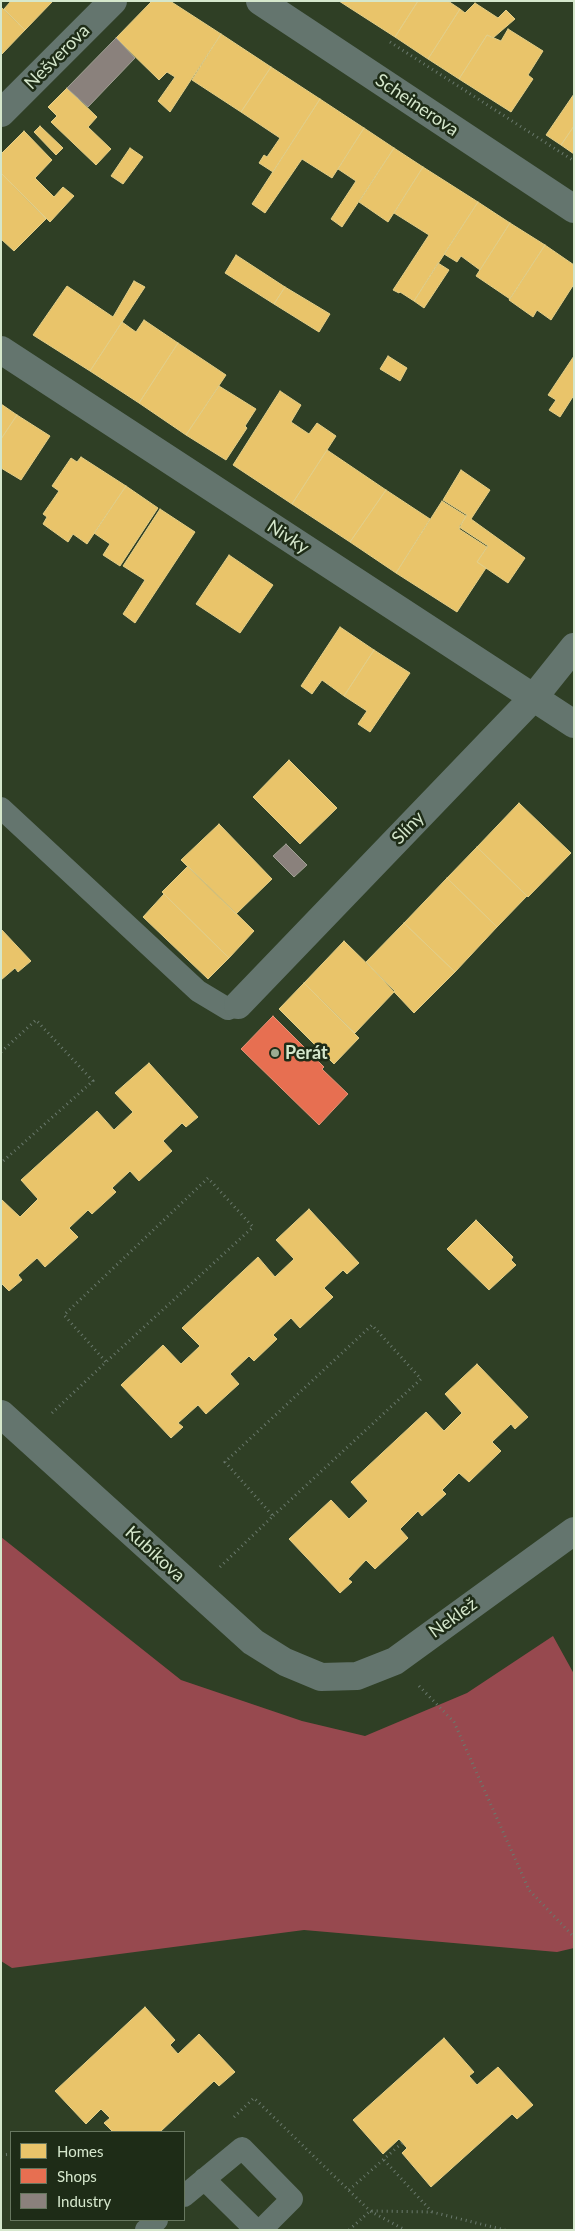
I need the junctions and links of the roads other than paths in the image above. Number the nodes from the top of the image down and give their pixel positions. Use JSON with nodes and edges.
{"nodes":[{"id":1,"x":113,"y":1,"type":"edge"},
{"id":2,"x":260,"y":1,"type":"edge"},
{"id":3,"x":1,"y":114,"type":"edge"},
{"id":4,"x":574,"y":209,"type":"edge"},
{"id":5,"x":1,"y":350,"type":"edge"},
{"id":6,"x":574,"y":647,"type":"edge"},
{"id":7,"x":534,"y":697,"type":"junction"},
{"id":8,"x":574,"y":724,"type":"edge"},
{"id":9,"x":1,"y":808,"type":"edge"},
{"id":10,"x":238,"y":1005,"type":"joint"},
{"id":11,"x":1,"y":1414,"type":"edge"},
{"id":12,"x":574,"y":1531,"type":"edge"},
{"id":13,"x":321,"y":1677,"type":"joint"},
{"id":14,"x":204,"y":2179,"type":"junction"},
{"id":15,"x":185,"y":2195,"type":"edge"},
{"id":16,"x":156,"y":2221,"type":"edge"},
{"id":17,"x":146,"y":2230,"type":"edge"},
{"id":18,"x":256,"y":2230,"type":"edge"},
{"id":19,"x":262,"y":2230,"type":"edge"}],
"edges":[{"from":1,"to":3,"type":"street","name":"Nešverova"},
{"from":2,"to":4,"type":"street","name":"Scheinerova"},
{"from":5,"to":7,"type":"street","name":"Nivky"},
{"from":6,"to":7,"type":"street","name":"Slíny"},
{"from":7,"to":8,"type":"street","name":"Nivky"},
{"from":7,"to":10,"type":"street","name":"Slíny"},
{"from":9,"to":10,"type":"lane"},
{"from":11,"to":13,"type":"street","name":"Kubíkova"},
{"from":12,"to":13,"type":"street","name":"Neklež"},
{"from":14,"to":15,"type":"lane"},
{"from":14,"to":18,"type":"lane"},
{"from":14,"to":19,"type":"lane"},
{"from":16,"to":17,"type":"lane"}]}
